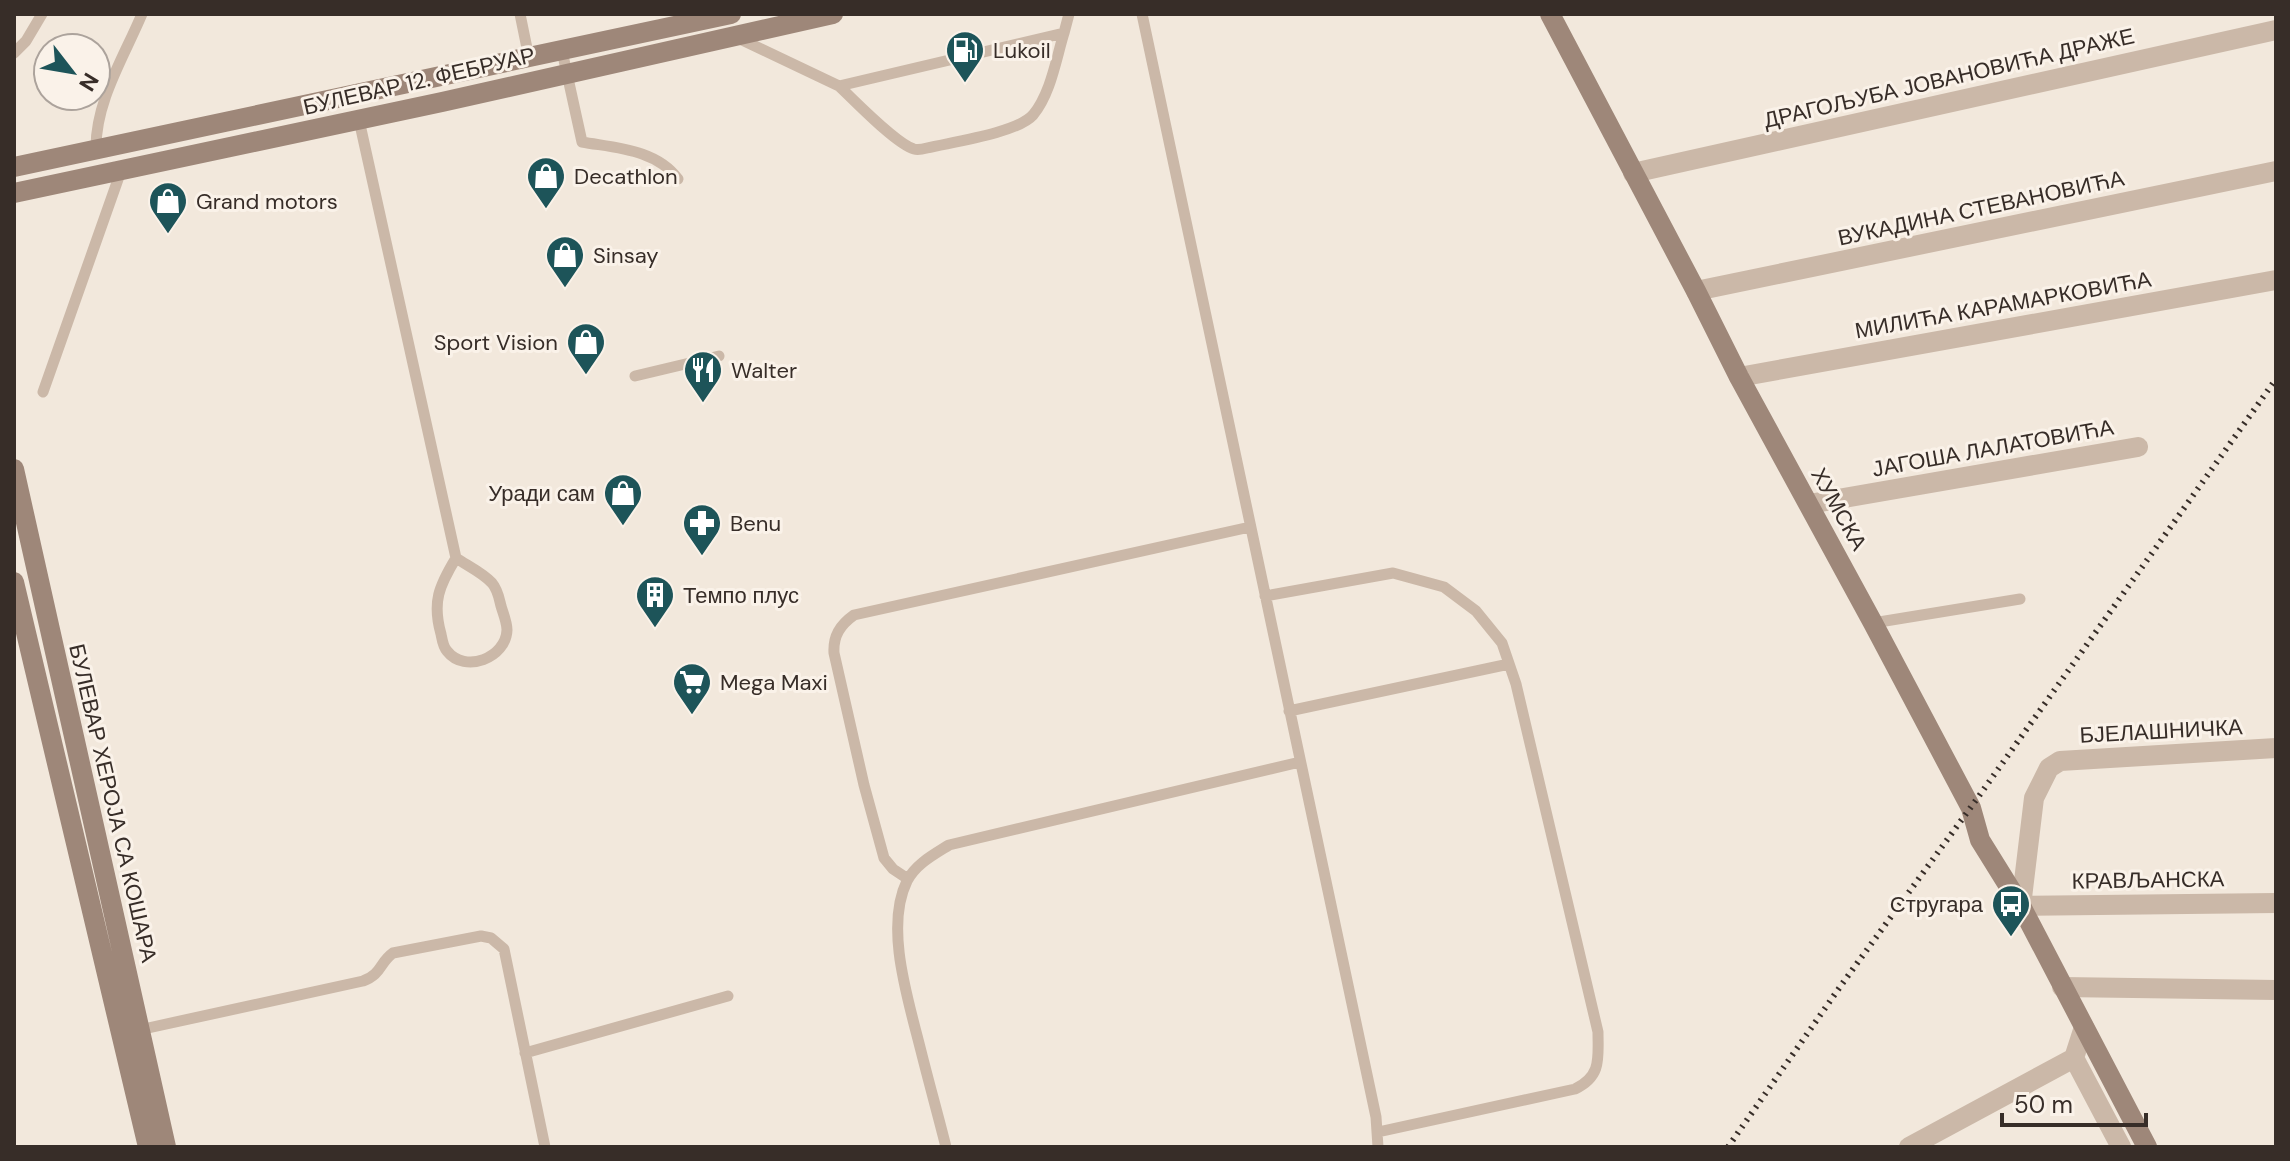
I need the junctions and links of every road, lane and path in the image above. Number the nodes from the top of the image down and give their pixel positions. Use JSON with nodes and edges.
{"nodes":[{"id":1,"x":42,"y":14,"type":"edge"},
{"id":2,"x":142,"y":14,"type":"edge"},
{"id":3,"x":520,"y":14,"type":"edge"},
{"id":4,"x":731,"y":14,"type":"edge"},
{"id":5,"x":833,"y":14,"type":"edge"},
{"id":6,"x":1069,"y":14,"type":"edge"},
{"id":7,"x":1142,"y":14,"type":"edge"},
{"id":8,"x":1550,"y":14,"type":"edge"},
{"id":9,"x":2276,"y":30,"type":"edge"},
{"id":10,"x":1064,"y":33,"type":"junction"},
{"id":11,"x":734,"y":36,"type":"junction"},
{"id":12,"x":562,"y":51,"type":"junction"},
{"id":13,"x":14,"y":53,"type":"edge"},
{"id":14,"x":529,"y":58,"type":"junction"},
{"id":15,"x":567,"y":73,"type":"junction"},
{"id":16,"x":839,"y":86,"type":"junction"},
{"id":17,"x":359,"y":120,"type":"junction"},
{"id":18,"x":96,"y":150,"type":"junction"},
{"id":19,"x":14,"y":167,"type":"edge"},
{"id":20,"x":121,"y":171,"type":"junction"},
{"id":21,"x":2276,"y":171,"type":"edge"},
{"id":22,"x":1633,"y":173,"type":"junction"},
{"id":23,"x":678,"y":179,"type":"dead end"},
{"id":24,"x":14,"y":193,"type":"edge"},
{"id":25,"x":2276,"y":280,"type":"edge"},
{"id":26,"x":1696,"y":291,"type":"junction"},
{"id":27,"x":719,"y":356,"type":"dead end"},
{"id":28,"x":635,"y":376,"type":"dead end"},
{"id":29,"x":1739,"y":377,"type":"junction"},
{"id":30,"x":43,"y":392,"type":"dead end"},
{"id":31,"x":2138,"y":447,"type":"dead end"},
{"id":32,"x":14,"y":469,"type":"edge"},
{"id":33,"x":1809,"y":504,"type":"junction"},
{"id":34,"x":1250,"y":527,"type":"junction"},
{"id":35,"x":456,"y":558,"type":"junction"},
{"id":36,"x":14,"y":582,"type":"edge"},
{"id":37,"x":1265,"y":596,"type":"junction"},
{"id":38,"x":2020,"y":599,"type":"dead end"},
{"id":39,"x":1873,"y":623,"type":"junction"},
{"id":40,"x":19,"y":630,"type":"edge"},
{"id":41,"x":1509,"y":664,"type":"junction"},
{"id":42,"x":1289,"y":711,"type":"junction"},
{"id":43,"x":2276,"y":748,"type":"edge"},
{"id":44,"x":1300,"y":762,"type":"junction"},
{"id":45,"x":908,"y":879,"type":"junction"},
{"id":46,"x":2276,"y":903,"type":"edge"},
{"id":47,"x":2021,"y":906,"type":"junction"},
{"id":48,"x":2062,"y":987,"type":"junction"},
{"id":49,"x":2276,"y":990,"type":"edge"},
{"id":50,"x":728,"y":996,"type":"dead end"},
{"id":51,"x":2084,"y":1027,"type":"junction"},
{"id":52,"x":139,"y":1030,"type":"junction"},
{"id":53,"x":525,"y":1053,"type":"junction"},
{"id":54,"x":2074,"y":1058,"type":"junction"},
{"id":55,"x":1378,"y":1132,"type":"junction"},
{"id":56,"x":148,"y":1147,"type":"edge"},
{"id":57,"x":166,"y":1147,"type":"edge"},
{"id":58,"x":545,"y":1147,"type":"edge"},
{"id":59,"x":946,"y":1147,"type":"edge"},
{"id":60,"x":1378,"y":1147,"type":"edge"},
{"id":61,"x":1909,"y":1147,"type":"edge"},
{"id":62,"x":2121,"y":1147,"type":"edge"},
{"id":63,"x":2147,"y":1147,"type":"edge"}],
"edges":[{"from":1,"to":13,"type":"lane"},
{"from":2,"to":18,"type":"lane"},
{"from":3,"to":14,"type":"lane"},
{"from":4,"to":12,"type":"main road","name":"БУЛЕВАР 12. ФЕБРУАР"},
{"from":5,"to":11,"type":"main road","name":"БУЛЕВАР 12. ФЕБРУАР"},
{"from":6,"to":10,"type":"lane"},
{"from":7,"to":34,"type":"lane"},
{"from":8,"to":22,"type":"main road","name":"ХУМСКА"},
{"from":9,"to":22,"type":"street","name":"ДРАГОЉУБА ЈОВАНОВИЋА ДРАЖЕ"},
{"from":10,"to":16,"type":"lane"},
{"from":10,"to":16,"type":"lane"},
{"from":11,"to":15,"type":"main road","name":"БУЛЕВАР 12. ФЕБРУАР"},
{"from":11,"to":16,"type":"lane"},
{"from":12,"to":14,"type":"main road","name":"БУЛЕВАР 12. ФЕБРУАР"},
{"from":12,"to":15,"type":"lane"},
{"from":14,"to":18,"type":"main road","name":"БУЛЕВАР 12. ФЕБРУАР"},
{"from":15,"to":17,"type":"main road","name":"БУЛЕВАР 12. ФЕБРУАР"},
{"from":15,"to":23,"type":"lane"},
{"from":17,"to":20,"type":"main road","name":"БУЛЕВАР 12. ФЕБРУАР"},
{"from":17,"to":35,"type":"lane"},
{"from":18,"to":19,"type":"main road","name":"БУЛЕВАР 12. ФЕБРУАР"},
{"from":20,"to":24,"type":"main road","name":"БУЛЕВАР 12. ФЕБРУАР"},
{"from":20,"to":30,"type":"lane"},
{"from":21,"to":26,"type":"street","name":"ВУКАДИНА СТЕВАНОВИЋА"},
{"from":22,"to":26,"type":"main road","name":"ХУМСКА"},
{"from":25,"to":29,"type":"street","name":"МИЛИЋА КАРАМАРКОВИЋА"},
{"from":26,"to":29,"type":"main road","name":"ХУМСКА"},
{"from":27,"to":28,"type":"lane"},
{"from":29,"to":33,"type":"main road","name":"ХУМСКА"},
{"from":31,"to":33,"type":"street","name":"ЈАГОША ЛАЛАТОВИЋА"},
{"from":32,"to":52,"type":"main road","name":"БУЛЕВАР ХЕРОЈА СА КОШАРА"},
{"from":33,"to":39,"type":"main road","name":"ХУМСКА"},
{"from":34,"to":37,"type":"lane"},
{"from":34,"to":45,"type":"lane"},
{"from":35,"to":35,"type":"lane"},
{"from":36,"to":40,"type":"main road","name":"БУЛЕВАР ХЕРОЈА СА КОШАРА"},
{"from":37,"to":41,"type":"lane"},
{"from":37,"to":42,"type":"lane"},
{"from":38,"to":39,"type":"lane"},
{"from":39,"to":47,"type":"main road","name":"ХУМСКА"},
{"from":40,"to":56,"type":"main road","name":"БУЛЕВАР ХЕРОЈА СА КОШАРА"},
{"from":41,"to":42,"type":"lane"},
{"from":41,"to":55,"type":"lane"},
{"from":42,"to":44,"type":"lane"},
{"from":43,"to":47,"type":"street","name":"БЈЕЛАШНИЧКА"},
{"from":44,"to":45,"type":"lane"},
{"from":44,"to":55,"type":"lane"},
{"from":45,"to":59,"type":"lane"},
{"from":46,"to":47,"type":"street","name":"КРАВЉАНСКА"},
{"from":47,"to":48,"type":"main road","name":"ХУМСКА"},
{"from":48,"to":49,"type":"street"},
{"from":48,"to":51,"type":"main road","name":"ХУМСКА"},
{"from":50,"to":53,"type":"lane"},
{"from":51,"to":54,"type":"street"},
{"from":51,"to":63,"type":"main road","name":"ХУМСКА"},
{"from":52,"to":53,"type":"lane"},
{"from":52,"to":57,"type":"main road","name":"БУЛЕВАР ХЕРОЈА СА КОШАРА"},
{"from":53,"to":58,"type":"lane"},
{"from":54,"to":61,"type":"street"},
{"from":54,"to":62,"type":"street"},
{"from":55,"to":60,"type":"lane"}]}
